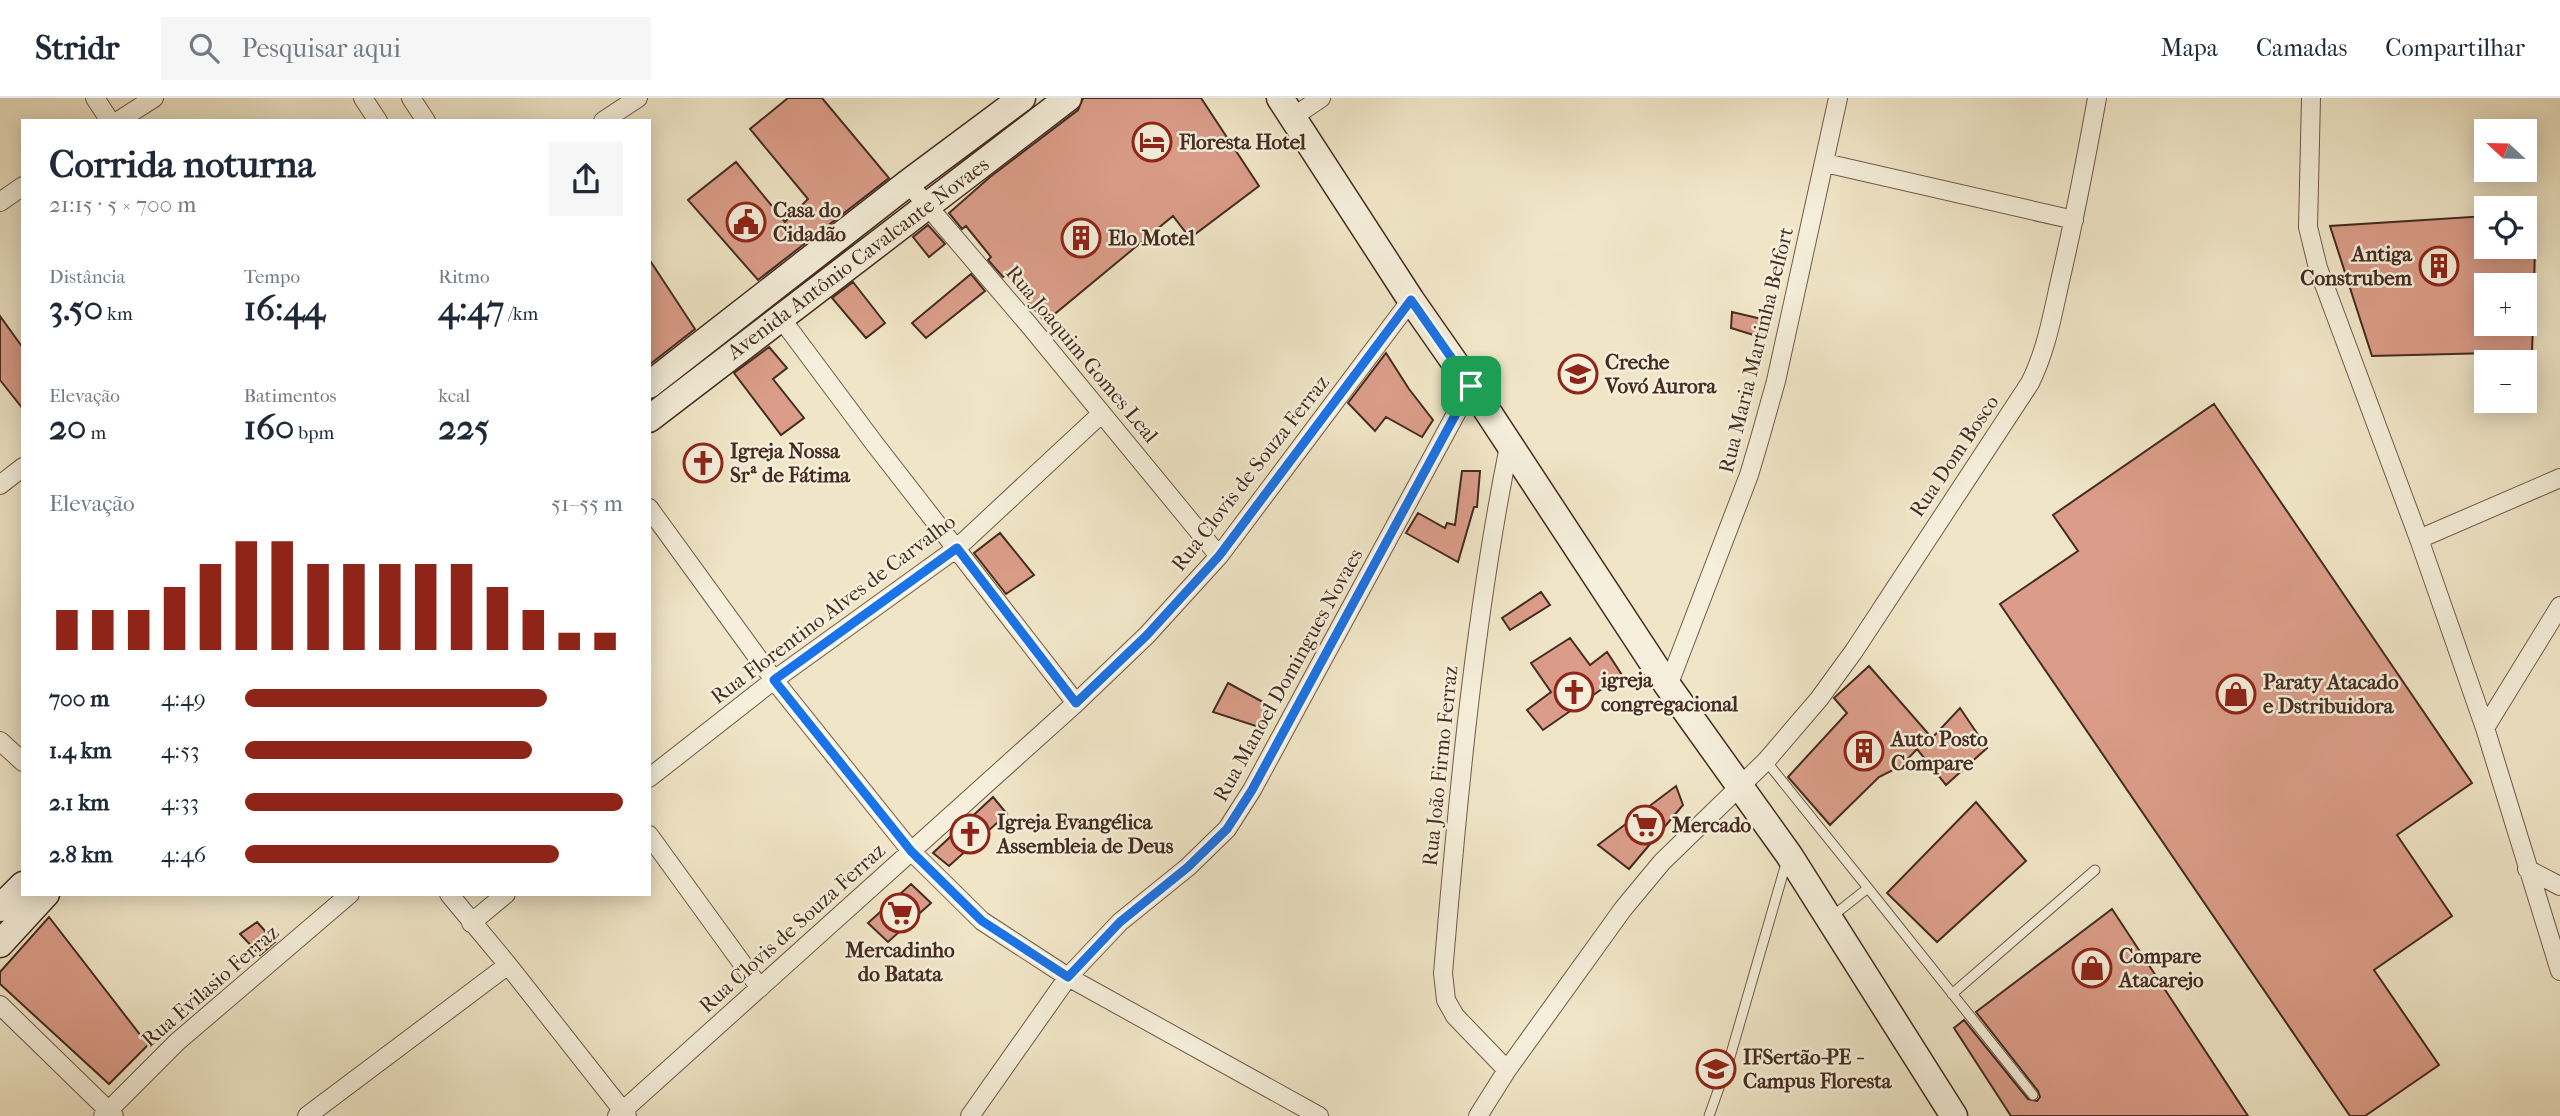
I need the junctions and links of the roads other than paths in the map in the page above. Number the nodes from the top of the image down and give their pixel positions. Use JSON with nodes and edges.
{"nodes":[{"id":1,"x":95,"y":98,"type":"edge"},
{"id":2,"x":154,"y":98,"type":"edge"},
{"id":3,"x":363,"y":98,"type":"edge"},
{"id":4,"x":411,"y":98,"type":"edge"},
{"id":5,"x":638,"y":98,"type":"edge"},
{"id":6,"x":1023,"y":98,"type":"edge"},
{"id":7,"x":1068,"y":98,"type":"edge"},
{"id":8,"x":1321,"y":98,"type":"edge"},
{"id":9,"x":1838,"y":98,"type":"edge"},
{"id":10,"x":2098,"y":98,"type":"edge"},
{"id":11,"x":2311,"y":98,"type":"edge"},
{"id":12,"x":1286,"y":108,"type":"edge"},
{"id":13,"x":109,"y":119,"type":"edge"},
{"id":14,"x":121,"y":119,"type":"edge"},
{"id":15,"x":377,"y":119,"type":"edge"},
{"id":16,"x":425,"y":119,"type":"edge"},
{"id":17,"x":606,"y":119,"type":"edge"},
{"id":18,"x":1825,"y":163,"type":"junction"},
{"id":19,"x":908,"y":183,"type":"junction"},
{"id":20,"x":21,"y":187,"type":"edge"},
{"id":21,"x":0,"y":202,"type":"edge"},
{"id":22,"x":927,"y":206,"type":"junction"},
{"id":23,"x":2074,"y":220,"type":"junction"},
{"id":24,"x":810,"y":260,"type":"junction"},
{"id":25,"x":825,"y":283,"type":"junction"},
{"id":26,"x":1411,"y":300,"type":"junction"},
{"id":27,"x":780,"y":317,"type":"junction"},
{"id":28,"x":651,"y":383,"type":"edge"},
{"id":29,"x":1471,"y":386,"type":"junction"},
{"id":30,"x":1101,"y":414,"type":"junction"},
{"id":31,"x":651,"y":417,"type":"edge"},
{"id":32,"x":1509,"y":446,"type":"junction"},
{"id":33,"x":21,"y":469,"type":"edge"},
{"id":34,"x":2560,"y":478,"type":"edge"},
{"id":35,"x":0,"y":485,"type":"edge"},
{"id":36,"x":651,"y":511,"type":"edge"},
{"id":37,"x":2419,"y":539,"type":"junction"},
{"id":38,"x":957,"y":548,"type":"junction"},
{"id":39,"x":1219,"y":556,"type":"junction"},
{"id":40,"x":2560,"y":606,"type":"edge"},
{"id":41,"x":774,"y":680,"type":"junction"},
{"id":42,"x":1668,"y":686,"type":"junction"},
{"id":43,"x":1076,"y":703,"type":"junction"},
{"id":44,"x":2485,"y":728,"type":"junction"},
{"id":45,"x":0,"y":741,"type":"edge"},
{"id":46,"x":21,"y":760,"type":"edge"},
{"id":47,"x":1766,"y":761,"type":"junction"},
{"id":48,"x":651,"y":776,"type":"edge"},
{"id":49,"x":1739,"y":788,"type":"junction"},
{"id":50,"x":651,"y":838,"type":"edge"},
{"id":51,"x":911,"y":851,"type":"junction"},
{"id":52,"x":1789,"y":855,"type":"junction"},
{"id":53,"x":2527,"y":869,"type":"junction"},
{"id":54,"x":2095,"y":870,"type":"dead end"},
{"id":55,"x":2560,"y":886,"type":"edge"},
{"id":56,"x":21,"y":887,"type":"edge"},
{"id":57,"x":1868,"y":888,"type":"junction"},
{"id":58,"x":44,"y":896,"type":"edge"},
{"id":59,"x":348,"y":896,"type":"edge"},
{"id":60,"x":451,"y":896,"type":"edge"},
{"id":61,"x":504,"y":896,"type":"edge"},
{"id":62,"x":0,"y":908,"type":"edge"},
{"id":63,"x":1829,"y":919,"type":"junction"},
{"id":64,"x":471,"y":923,"type":"junction"},
{"id":65,"x":0,"y":944,"type":"edge"},
{"id":66,"x":508,"y":965,"type":"junction"},
{"id":67,"x":2560,"y":971,"type":"edge"},
{"id":68,"x":1068,"y":977,"type":"junction"},
{"id":69,"x":760,"y":988,"type":"junction"},
{"id":70,"x":1952,"y":994,"type":"junction"},
{"id":71,"x":0,"y":1005,"type":"edge"},
{"id":72,"x":1507,"y":1070,"type":"junction"},
{"id":73,"x":2033,"y":1096,"type":"dead end"},
{"id":74,"x":109,"y":1114,"type":"edge"},
{"id":75,"x":622,"y":1115,"type":"edge"},
{"id":76,"x":307,"y":1116,"type":"edge"},
{"id":77,"x":970,"y":1116,"type":"edge"},
{"id":78,"x":1319,"y":1116,"type":"edge"},
{"id":79,"x":1478,"y":1116,"type":"edge"},
{"id":80,"x":1709,"y":1116,"type":"edge"},
{"id":81,"x":1954,"y":1116,"type":"edge"}],
"edges":[{"from":1,"to":13,"type":"street"},
{"from":2,"to":14,"type":"street"},
{"from":3,"to":15,"type":"street"},
{"from":4,"to":16,"type":"street"},
{"from":5,"to":17,"type":"street"},
{"from":6,"to":19,"type":"main road"},
{"from":7,"to":22,"type":"main road","name":"Avenida Antônio Cavalcante Novaes"},
{"from":8,"to":12,"type":"street"},
{"from":9,"to":18,"type":"street","name":"Rua Maria Martinha Belfort"},
{"from":10,"to":23,"type":"street","name":"Rua Dom Bosco"},
{"from":11,"to":37,"type":"street"},
{"from":12,"to":26,"type":"main road"},
{"from":18,"to":23,"type":"street"},
{"from":18,"to":42,"type":"street","name":"Rua Maria Martinha Belfort"},
{"from":19,"to":22,"type":"street","name":"Rua Joaquim Gomes Leal"},
{"from":19,"to":24,"type":"main road"},
{"from":20,"to":21,"type":"street"},
{"from":22,"to":25,"type":"main road","name":"Avenida Antônio Cavalcante Novaes"},
{"from":22,"to":30,"type":"street","name":"Rua Joaquim Gomes Leal"},
{"from":23,"to":47,"type":"street","name":"Rua Dom Bosco"},
{"from":24,"to":25,"type":"main road"},
{"from":24,"to":28,"type":"main road"},
{"from":25,"to":27,"type":"main road","name":"Avenida Antônio Cavalcante Novaes"},
{"from":26,"to":29,"type":"main road"},
{"from":26,"to":39,"type":"street","name":"Rua Clovis de Souza Ferraz"},
{"from":27,"to":31,"type":"main road","name":"Avenida Antônio Cavalcante Novaes"},
{"from":27,"to":38,"type":"street"},
{"from":29,"to":32,"type":"main road"},
{"from":29,"to":68,"type":"street","name":"Rua Manoel Domingues Novaes"},
{"from":30,"to":38,"type":"street","name":"Rua Florentino Alves de Carvalho"},
{"from":30,"to":39,"type":"street","name":"Rua Joaquim Gomes Leal"},
{"from":32,"to":42,"type":"main road"},
{"from":32,"to":72,"type":"street","name":"Rua João Firmo Ferraz"},
{"from":33,"to":35,"type":"street"},
{"from":34,"to":37,"type":"street"},
{"from":36,"to":41,"type":"street"},
{"from":37,"to":44,"type":"street"},
{"from":38,"to":41,"type":"street","name":"Rua Florentino Alves de Carvalho"},
{"from":38,"to":43,"type":"street"},
{"from":39,"to":43,"type":"street","name":"Rua Clovis de Souza Ferraz"},
{"from":40,"to":44,"type":"street"},
{"from":41,"to":48,"type":"street","name":"Rua Florentino Alves de Carvalho"},
{"from":41,"to":51,"type":"street"},
{"from":42,"to":49,"type":"main road"},
{"from":43,"to":51,"type":"street","name":"Rua Clovis de Souza Ferraz"},
{"from":44,"to":53,"type":"street"},
{"from":45,"to":46,"type":"street"},
{"from":47,"to":49,"type":"street","name":"Rua Dom Bosco"},
{"from":47,"to":57,"type":"lane"},
{"from":49,"to":52,"type":"main road"},
{"from":49,"to":72,"type":"street","name":"Rua Dom Bosco"},
{"from":50,"to":69,"type":"street"},
{"from":51,"to":68,"type":"street"},
{"from":51,"to":69,"type":"street","name":"Rua Clovis de Souza Ferraz"},
{"from":52,"to":63,"type":"main road"},
{"from":52,"to":80,"type":"lane"},
{"from":53,"to":55,"type":"street"},
{"from":53,"to":67,"type":"street"},
{"from":54,"to":70,"type":"lane"},
{"from":56,"to":62,"type":"main road"},
{"from":57,"to":63,"type":"lane"},
{"from":57,"to":70,"type":"lane"},
{"from":58,"to":65,"type":"main road"},
{"from":59,"to":74,"type":"street","name":"Rua Evilasio Ferraz"},
{"from":60,"to":64,"type":"street"},
{"from":61,"to":64,"type":"street"},
{"from":63,"to":81,"type":"main road"},
{"from":64,"to":66,"type":"street"},
{"from":66,"to":75,"type":"street"},
{"from":66,"to":76,"type":"street"},
{"from":68,"to":77,"type":"street","name":"Rua Manoel Domingues Novaes"},
{"from":68,"to":78,"type":"street"},
{"from":69,"to":75,"type":"street","name":"Rua Clovis de Souza Ferraz"},
{"from":70,"to":73,"type":"lane"},
{"from":71,"to":74,"type":"street"},
{"from":72,"to":79,"type":"street","name":"Rua Dom Bosco"}]}
